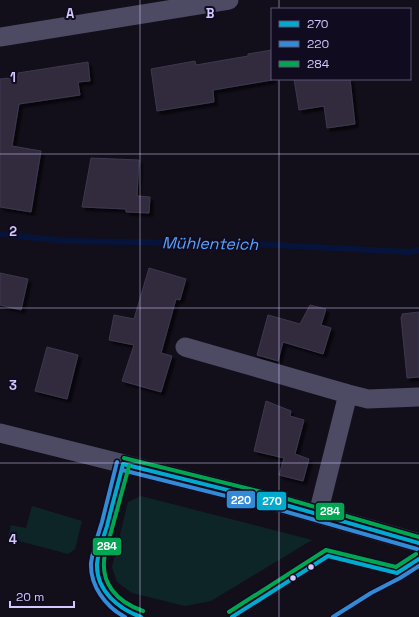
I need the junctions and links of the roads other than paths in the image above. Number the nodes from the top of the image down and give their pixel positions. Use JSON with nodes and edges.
{"nodes":[{"id":1,"x":230,"y":0,"type":"edge"},
{"id":2,"x":0,"y":37,"type":"edge"},
{"id":3,"x":185,"y":347,"type":"dead end"},
{"id":4,"x":348,"y":394,"type":"junction"},
{"id":5,"x":419,"y":397,"type":"edge"},
{"id":6,"x":0,"y":434,"type":"edge"},
{"id":7,"x":318,"y":514,"type":"junction"},
{"id":8,"x":419,"y":543,"type":"edge"}],
"edges":[{"from":1,"to":2,"type":"street"},
{"from":3,"to":4,"type":"street"},
{"from":4,"to":5,"type":"street"},
{"from":4,"to":7,"type":"street"},
{"from":6,"to":7,"type":"street"},
{"from":7,"to":8,"type":"street"}]}
